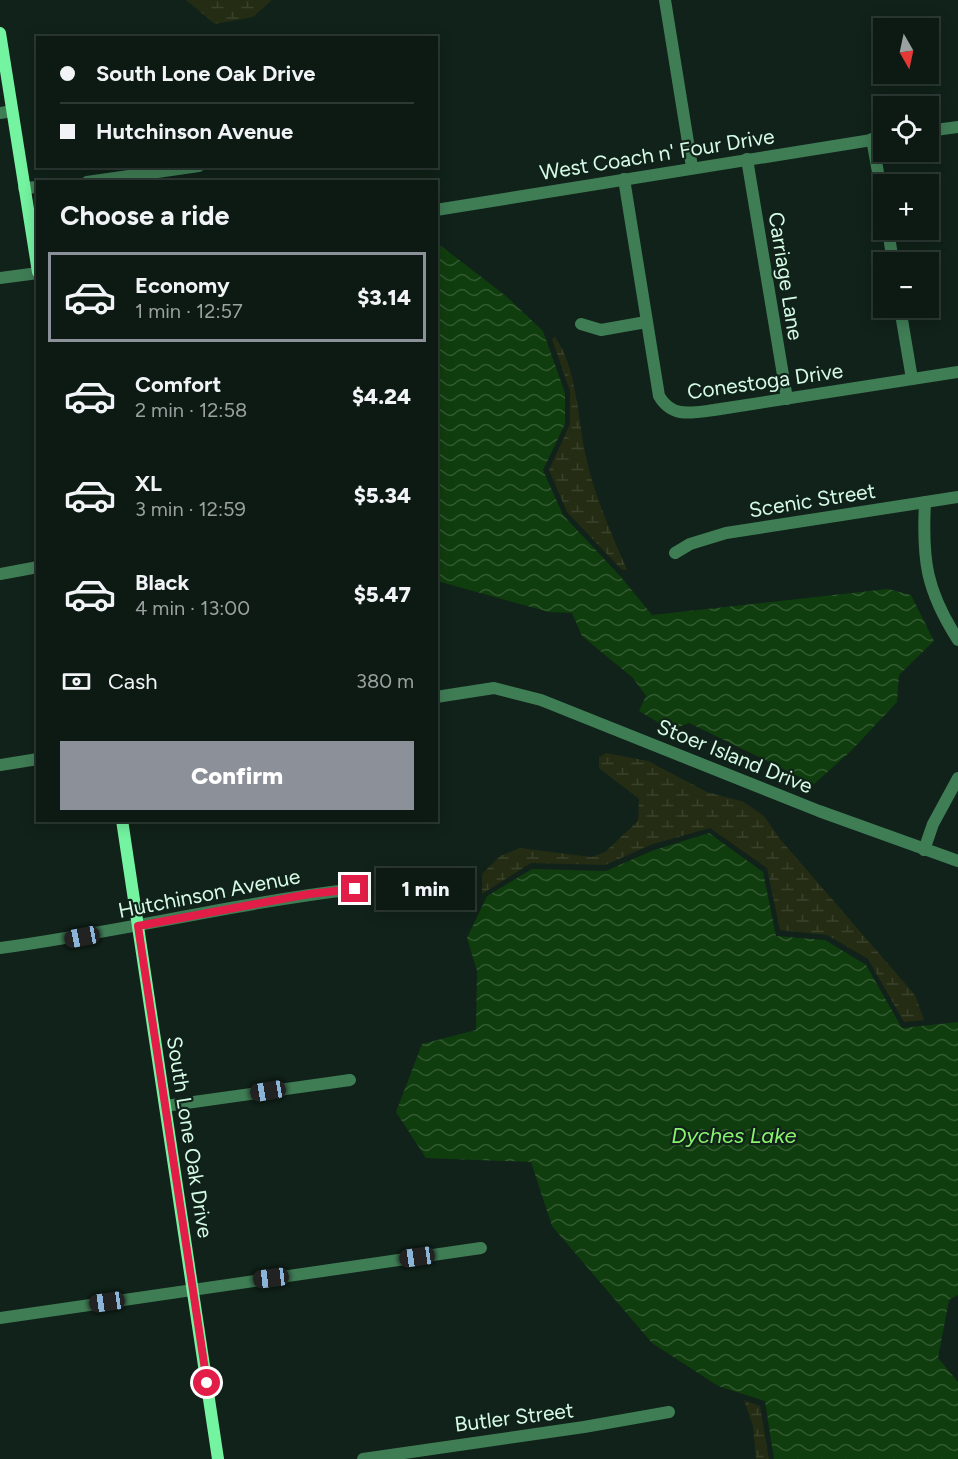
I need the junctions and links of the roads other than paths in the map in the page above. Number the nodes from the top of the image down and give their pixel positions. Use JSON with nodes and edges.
{"nodes":[{"id":1,"x":665,"y":0,"type":"edge"},
{"id":2,"x":0,"y":33,"type":"edge"},
{"id":3,"x":6,"y":112,"type":"edge"},
{"id":4,"x":958,"y":127,"type":"edge"},
{"id":5,"x":939,"y":130,"type":"edge"},
{"id":6,"x":873,"y":139,"type":"edge"},
{"id":7,"x":747,"y":159,"type":"junction"},
{"id":8,"x":692,"y":167,"type":"junction"},
{"id":9,"x":185,"y":168,"type":"edge"},
{"id":10,"x":624,"y":179,"type":"junction"},
{"id":11,"x":101,"y":180,"type":"edge"},
{"id":12,"x":36,"y":187,"type":"edge"},
{"id":13,"x":24,"y":188,"type":"junction"},
{"id":14,"x":438,"y":210,"type":"edge"},
{"id":15,"x":36,"y":261,"type":"edge"},
{"id":16,"x":36,"y":273,"type":"edge"},
{"id":17,"x":0,"y":278,"type":"edge"},
{"id":18,"x":902,"y":318,"type":"edge"},
{"id":19,"x":646,"y":322,"type":"junction"},
{"id":20,"x":581,"y":324,"type":"dead end"},
{"id":21,"x":958,"y":372,"type":"edge"},
{"id":22,"x":912,"y":380,"type":"junction"},
{"id":23,"x":787,"y":399,"type":"junction"},
{"id":24,"x":958,"y":497,"type":"edge"},
{"id":25,"x":925,"y":501,"type":"junction"},
{"id":26,"x":675,"y":553,"type":"dead end"},
{"id":27,"x":36,"y":567,"type":"edge"},
{"id":28,"x":0,"y":574,"type":"edge"},
{"id":29,"x":958,"y":640,"type":"edge"},
{"id":30,"x":438,"y":697,"type":"edge"},
{"id":31,"x":36,"y":759,"type":"edge"},
{"id":32,"x":0,"y":765,"type":"edge"},
{"id":33,"x":958,"y":778,"type":"edge"},
{"id":34,"x":122,"y":822,"type":"edge"},
{"id":35,"x":924,"y":850,"type":"junction"},
{"id":36,"x":958,"y":861,"type":"edge"},
{"id":37,"x":355,"y":889,"type":"dead end"},
{"id":38,"x":138,"y":926,"type":"junction"},
{"id":39,"x":0,"y":948,"type":"edge"},
{"id":40,"x":350,"y":1080,"type":"dead end"},
{"id":41,"x":165,"y":1106,"type":"junction"},
{"id":42,"x":481,"y":1248,"type":"dead end"},
{"id":43,"x":193,"y":1289,"type":"junction"},
{"id":44,"x":0,"y":1318,"type":"edge"},
{"id":45,"x":669,"y":1412,"type":"dead end"},
{"id":46,"x":218,"y":1459,"type":"edge"},
{"id":47,"x":363,"y":1459,"type":"edge"}],
"edges":[{"from":1,"to":8,"type":"street"},
{"from":2,"to":3,"type":"street"},
{"from":3,"to":13,"type":"street"},
{"from":4,"to":5,"type":"street"},
{"from":6,"to":7,"type":"street","name":"West Coach n' Four Drive"},
{"from":7,"to":8,"type":"street","name":"West Coach n' Four Drive"},
{"from":7,"to":23,"type":"street","name":"Carriage Lane"},
{"from":8,"to":10,"type":"street","name":"West Coach n' Four Drive"},
{"from":9,"to":11,"type":"street"},
{"from":10,"to":14,"type":"street","name":"West Coach n' Four Drive"},
{"from":10,"to":19,"type":"street","name":"Conestoga Drive"},
{"from":12,"to":13,"type":"street"},
{"from":13,"to":15,"type":"street"},
{"from":16,"to":17,"type":"street"},
{"from":18,"to":22,"type":"street"},
{"from":19,"to":20,"type":"street"},
{"from":19,"to":23,"type":"street","name":"Conestoga Drive"},
{"from":21,"to":22,"type":"street","name":"Conestoga Drive"},
{"from":22,"to":23,"type":"street","name":"Conestoga Drive"},
{"from":24,"to":25,"type":"street","name":"Scenic Street"},
{"from":25,"to":26,"type":"street","name":"Scenic Street"},
{"from":25,"to":29,"type":"street"},
{"from":27,"to":28,"type":"street"},
{"from":30,"to":35,"type":"street","name":"Stoer Island Drive"},
{"from":31,"to":32,"type":"street"},
{"from":33,"to":35,"type":"street"},
{"from":34,"to":38,"type":"street","name":"South Lone Oak Drive"},
{"from":35,"to":36,"type":"street","name":"Stoer Island Drive"},
{"from":37,"to":38,"type":"street","name":"Hutchinson Avenue"},
{"from":38,"to":39,"type":"street","name":"Hutchinson Avenue"},
{"from":38,"to":41,"type":"street","name":"South Lone Oak Drive"},
{"from":40,"to":41,"type":"street"},
{"from":41,"to":43,"type":"street","name":"South Lone Oak Drive"},
{"from":42,"to":43,"type":"street"},
{"from":43,"to":44,"type":"street"},
{"from":43,"to":46,"type":"street","name":"South Lone Oak Drive"},
{"from":45,"to":47,"type":"street","name":"Butler Street"}]}
